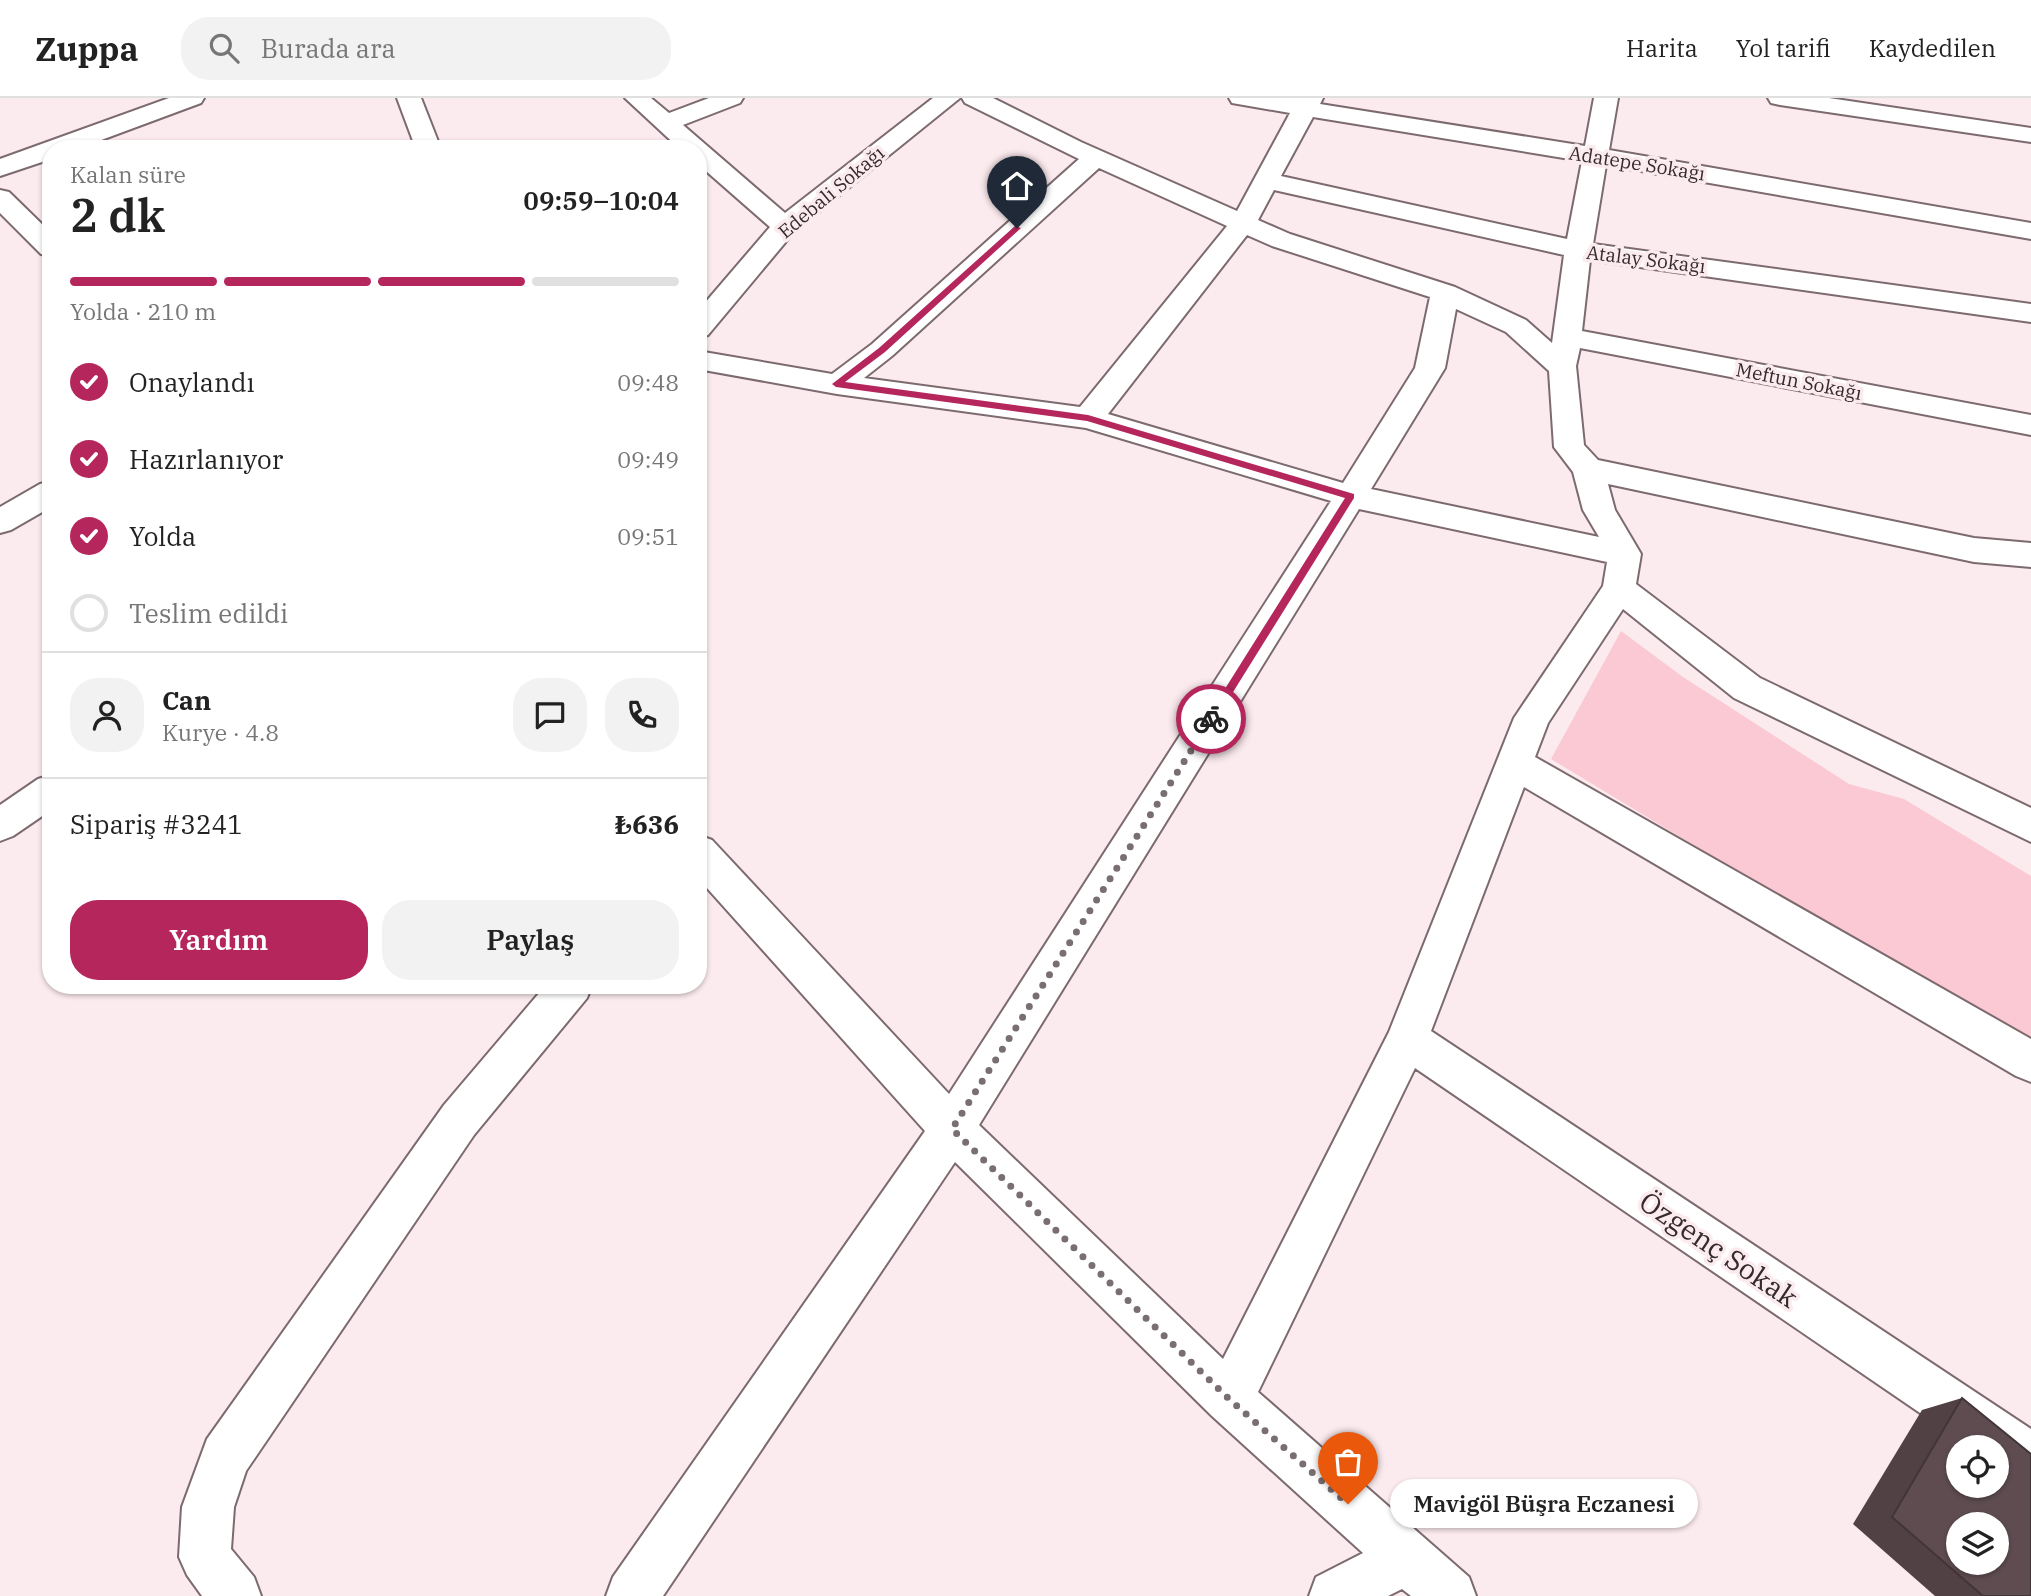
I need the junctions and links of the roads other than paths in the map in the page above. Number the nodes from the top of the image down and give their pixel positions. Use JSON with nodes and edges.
{"nodes":[{"id":1,"x":192,"y":98,"type":"edge"},
{"id":2,"x":637,"y":98,"type":"edge"},
{"id":3,"x":731,"y":98,"type":"edge"},
{"id":4,"x":948,"y":98,"type":"edge"},
{"id":5,"x":974,"y":98,"type":"edge"},
{"id":6,"x":1241,"y":98,"type":"edge"},
{"id":7,"x":1606,"y":98,"type":"edge"},
{"id":8,"x":1780,"y":98,"type":"edge"},
{"id":9,"x":414,"y":99,"type":"edge"},
{"id":10,"x":1309,"y":102,"type":"edge"},
{"id":11,"x":666,"y":123,"type":"junction"},
{"id":12,"x":2031,"y":135,"type":"edge"},
{"id":13,"x":77,"y":140,"type":"edge"},
{"id":14,"x":419,"y":140,"type":"edge"},
{"id":15,"x":686,"y":140,"type":"edge"},
{"id":16,"x":42,"y":153,"type":"edge"},
{"id":17,"x":1594,"y":156,"type":"junction"},
{"id":18,"x":1095,"y":158,"type":"junction"},
{"id":19,"x":707,"y":159,"type":"edge"},
{"id":20,"x":0,"y":168,"type":"edge"},
{"id":21,"x":1266,"y":180,"type":"junction"},
{"id":22,"x":0,"y":198,"type":"edge"},
{"id":23,"x":1243,"y":223,"type":"junction"},
{"id":24,"x":785,"y":226,"type":"junction"},
{"id":25,"x":2031,"y":232,"type":"edge"},
{"id":26,"x":42,"y":239,"type":"edge"},
{"id":27,"x":1578,"y":250,"type":"junction"},
{"id":28,"x":1446,"y":293,"type":"junction"},
{"id":29,"x":2031,"y":313,"type":"edge"},
{"id":30,"x":707,"y":319,"type":"edge"},
{"id":31,"x":1567,"y":337,"type":"junction"},
{"id":32,"x":707,"y":362,"type":"edge"},
{"id":33,"x":1563,"y":368,"type":"junction"},
{"id":34,"x":836,"y":384,"type":"junction"},
{"id":35,"x":1088,"y":418,"type":"junction"},
{"id":36,"x":2031,"y":425,"type":"edge"},
{"id":37,"x":1588,"y":469,"type":"junction"},
{"id":38,"x":1351,"y":496,"type":"junction"},
{"id":39,"x":42,"y":497,"type":"edge"},
{"id":40,"x":0,"y":522,"type":"edge"},
{"id":41,"x":2031,"y":555,"type":"edge"},
{"id":42,"x":1622,"y":571,"type":"junction"},
{"id":43,"x":1516,"y":764,"type":"junction"},
{"id":44,"x":42,"y":796,"type":"edge"},
{"id":45,"x":0,"y":825,"type":"edge"},
{"id":46,"x":2031,"y":826,"type":"edge"},
{"id":47,"x":707,"y":861,"type":"edge"},
{"id":48,"x":565,"y":994,"type":"edge"},
{"id":49,"x":1407,"y":1039,"type":"junction"},
{"id":50,"x":2031,"y":1062,"type":"edge"},
{"id":51,"x":952,"y":1129,"type":"junction"},
{"id":52,"x":1229,"y":1399,"type":"junction"},
{"id":53,"x":2031,"y":1459,"type":"edge"},
{"id":54,"x":1408,"y":1557,"type":"junction"},
{"id":55,"x":235,"y":1596,"type":"edge"},
{"id":56,"x":632,"y":1596,"type":"edge"},
{"id":57,"x":1335,"y":1596,"type":"edge"},
{"id":58,"x":1450,"y":1596,"type":"edge"}],
"edges":[{"from":1,"to":13,"type":"street"},
{"from":2,"to":11,"type":"street"},
{"from":3,"to":11,"type":"street"},
{"from":4,"to":24,"type":"street","name":"Edebali Sokağı"},
{"from":5,"to":18,"type":"street"},
{"from":6,"to":10,"type":"street","name":"Adatepe Sokağı"},
{"from":7,"to":17,"type":"street"},
{"from":8,"to":12,"type":"street"},
{"from":9,"to":14,"type":"street"},
{"from":10,"to":17,"type":"street","name":"Adatepe Sokağı"},
{"from":10,"to":21,"type":"street"},
{"from":11,"to":15,"type":"street"},
{"from":16,"to":20,"type":"street"},
{"from":17,"to":25,"type":"street","name":"Adatepe Sokağı"},
{"from":17,"to":27,"type":"street"},
{"from":18,"to":23,"type":"street"},
{"from":18,"to":34,"type":"street"},
{"from":19,"to":24,"type":"street"},
{"from":21,"to":23,"type":"street"},
{"from":21,"to":27,"type":"street","name":"Atalay Sokağı"},
{"from":22,"to":26,"type":"street"},
{"from":23,"to":28,"type":"street"},
{"from":23,"to":35,"type":"street"},
{"from":24,"to":30,"type":"street","name":"Edebali Sokağı"},
{"from":27,"to":29,"type":"street","name":"Atalay Sokağı"},
{"from":27,"to":31,"type":"street"},
{"from":28,"to":33,"type":"street"},
{"from":28,"to":38,"type":"street"},
{"from":31,"to":33,"type":"street"},
{"from":31,"to":36,"type":"street","name":"Meftun Sokağı"},
{"from":32,"to":34,"type":"street"},
{"from":33,"to":37,"type":"street"},
{"from":34,"to":35,"type":"street"},
{"from":35,"to":38,"type":"street"},
{"from":37,"to":41,"type":"street"},
{"from":37,"to":42,"type":"street"},
{"from":38,"to":42,"type":"street"},
{"from":38,"to":51,"type":"street"},
{"from":39,"to":40,"type":"street"},
{"from":42,"to":43,"type":"street"},
{"from":42,"to":46,"type":"street"},
{"from":43,"to":49,"type":"street"},
{"from":43,"to":50,"type":"street"},
{"from":44,"to":45,"type":"street"},
{"from":47,"to":51,"type":"street"},
{"from":48,"to":55,"type":"street"},
{"from":49,"to":52,"type":"street"},
{"from":49,"to":53,"type":"street","name":"Özgenç Sokak"},
{"from":51,"to":52,"type":"street"},
{"from":51,"to":56,"type":"street"},
{"from":52,"to":54,"type":"street"},
{"from":54,"to":57,"type":"street"},
{"from":54,"to":58,"type":"street"}]}
